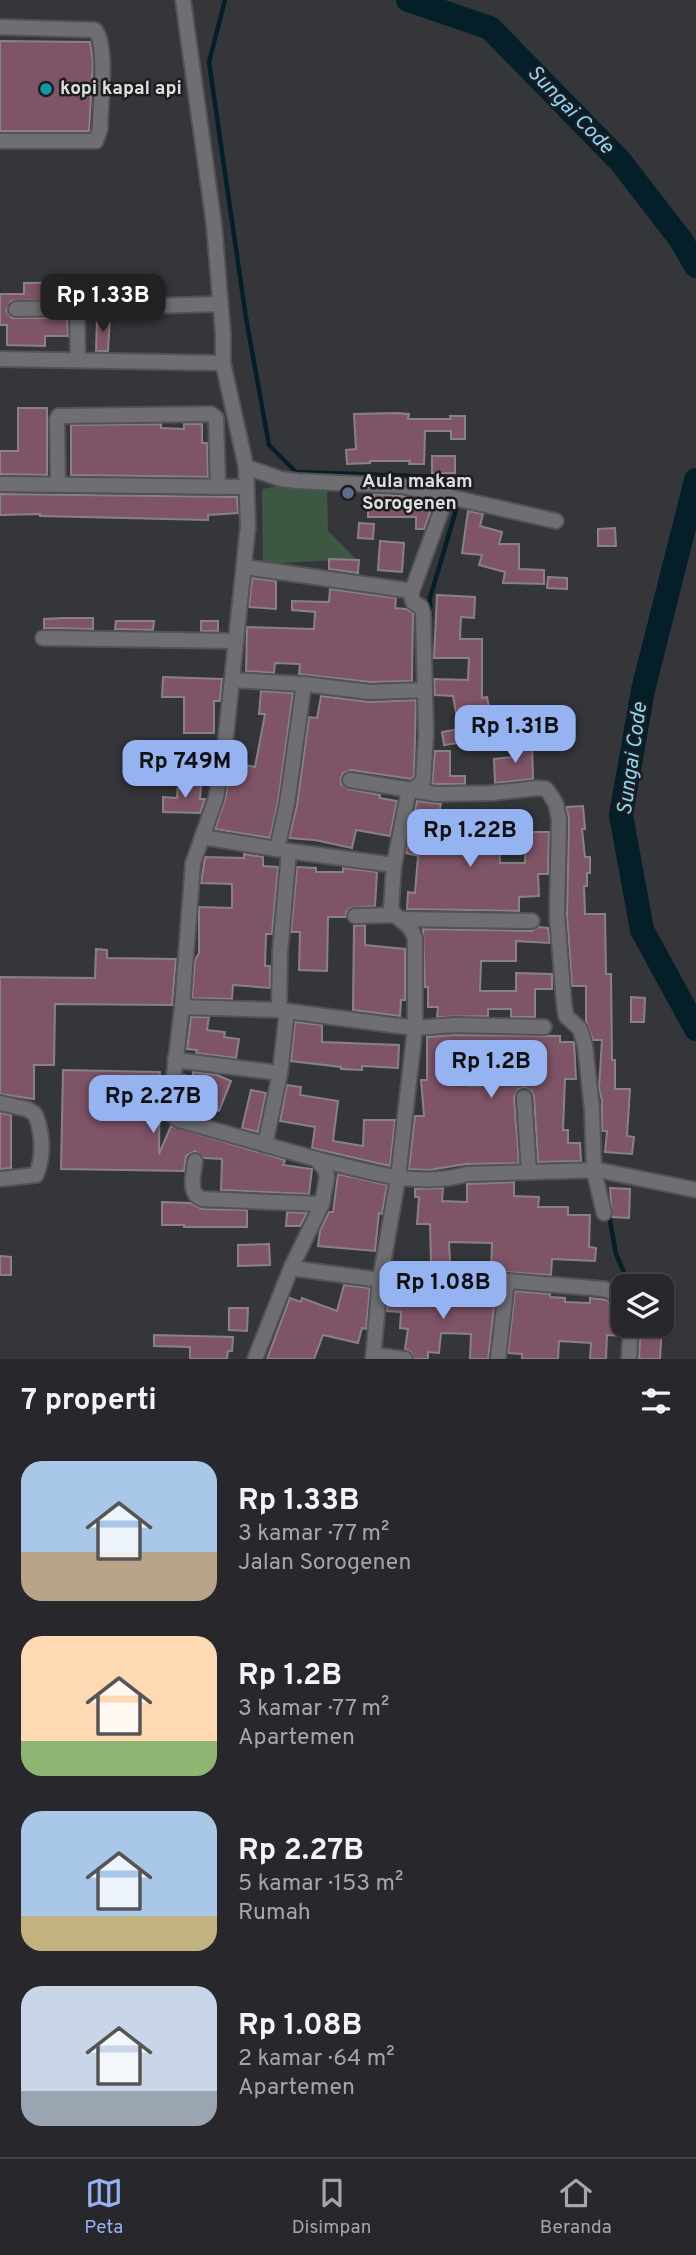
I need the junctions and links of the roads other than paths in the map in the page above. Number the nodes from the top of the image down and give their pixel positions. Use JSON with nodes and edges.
{"nodes":[{"id":1,"x":183,"y":0,"type":"edge"},
{"id":2,"x":0,"y":27,"type":"edge"},
{"id":3,"x":0,"y":141,"type":"edge"},
{"id":4,"x":220,"y":304,"type":"junction"},
{"id":5,"x":77,"y":308,"type":"junction"},
{"id":6,"x":16,"y":309,"type":"dead end"},
{"id":7,"x":0,"y":359,"type":"edge"},
{"id":8,"x":78,"y":360,"type":"junction"},
{"id":9,"x":223,"y":363,"type":"junction"},
{"id":10,"x":246,"y":467,"type":"junction"},
{"id":11,"x":0,"y":484,"type":"edge"},
{"id":12,"x":58,"y":484,"type":"junction"},
{"id":13,"x":218,"y":486,"type":"junction"},
{"id":14,"x":239,"y":486,"type":"dead end"},
{"id":15,"x":453,"y":496,"type":"junction"},
{"id":16,"x":556,"y":521,"type":"dead end"},
{"id":17,"x":244,"y":567,"type":"junction"},
{"id":18,"x":411,"y":594,"type":"junction"},
{"id":19,"x":43,"y":638,"type":"dead end"},
{"id":20,"x":236,"y":641,"type":"junction"},
{"id":21,"x":232,"y":680,"type":"junction"},
{"id":22,"x":304,"y":684,"type":"junction"},
{"id":23,"x":424,"y":690,"type":"junction"},
{"id":24,"x":351,"y":780,"type":"dead end"},
{"id":25,"x":414,"y":790,"type":"junction"},
{"id":26,"x":202,"y":837,"type":"junction"},
{"id":27,"x":283,"y":850,"type":"junction"},
{"id":28,"x":394,"y":865,"type":"junction"},
{"id":29,"x":355,"y":916,"type":"dead end"},
{"id":30,"x":398,"y":917,"type":"junction"},
{"id":31,"x":532,"y":921,"type":"dead end"},
{"id":32,"x":182,"y":1007,"type":"junction"},
{"id":33,"x":283,"y":1011,"type":"junction"},
{"id":34,"x":544,"y":1027,"type":"dead end"},
{"id":35,"x":415,"y":1028,"type":"junction"},
{"id":36,"x":175,"y":1060,"type":"junction"},
{"id":37,"x":280,"y":1073,"type":"junction"},
{"id":38,"x":524,"y":1097,"type":"dead end"},
{"id":39,"x":0,"y":1103,"type":"edge"},
{"id":40,"x":265,"y":1145,"type":"junction"},
{"id":41,"x":316,"y":1159,"type":"junction"},
{"id":42,"x":195,"y":1161,"type":"dead end"},
{"id":43,"x":600,"y":1171,"type":"junction"},
{"id":44,"x":529,"y":1172,"type":"junction"},
{"id":45,"x":398,"y":1178,"type":"junction"},
{"id":46,"x":0,"y":1179,"type":"edge"},
{"id":47,"x":693,"y":1190,"type":"edge"},
{"id":48,"x":322,"y":1204,"type":"junction"},
{"id":49,"x":604,"y":1213,"type":"dead end"},
{"id":50,"x":291,"y":1268,"type":"junction"},
{"id":51,"x":380,"y":1280,"type":"junction"},
{"id":52,"x":507,"y":1281,"type":"junction"},
{"id":53,"x":611,"y":1292,"type":"edge"},
{"id":54,"x":630,"y":1337,"type":"edge"},
{"id":55,"x":373,"y":1357,"type":"edge"},
{"id":56,"x":255,"y":1359,"type":"edge"},
{"id":57,"x":405,"y":1359,"type":"edge"},
{"id":58,"x":498,"y":1359,"type":"edge"},
{"id":59,"x":629,"y":1359,"type":"edge"}],
"edges":[{"from":1,"to":4,"type":"street"},
{"from":2,"to":3,"type":"street"},
{"from":4,"to":5,"type":"street"},
{"from":4,"to":9,"type":"street"},
{"from":5,"to":6,"type":"street"},
{"from":5,"to":8,"type":"street"},
{"from":7,"to":8,"type":"street"},
{"from":8,"to":9,"type":"street"},
{"from":9,"to":10,"type":"street"},
{"from":10,"to":15,"type":"street"},
{"from":10,"to":17,"type":"street"},
{"from":11,"to":12,"type":"street"},
{"from":12,"to":13,"type":"street"},
{"from":12,"to":13,"type":"street"},
{"from":13,"to":14,"type":"street"},
{"from":15,"to":16,"type":"street"},
{"from":15,"to":18,"type":"street"},
{"from":17,"to":18,"type":"street"},
{"from":17,"to":20,"type":"street"},
{"from":18,"to":23,"type":"street"},
{"from":19,"to":20,"type":"street"},
{"from":20,"to":21,"type":"street"},
{"from":21,"to":22,"type":"street"},
{"from":21,"to":26,"type":"street"},
{"from":22,"to":23,"type":"street"},
{"from":22,"to":27,"type":"street"},
{"from":23,"to":25,"type":"street"},
{"from":24,"to":25,"type":"street"},
{"from":25,"to":28,"type":"street"},
{"from":25,"to":43,"type":"street"},
{"from":26,"to":27,"type":"street"},
{"from":26,"to":32,"type":"street"},
{"from":27,"to":28,"type":"street"},
{"from":27,"to":33,"type":"street"},
{"from":28,"to":30,"type":"street"},
{"from":29,"to":30,"type":"street"},
{"from":30,"to":31,"type":"street"},
{"from":30,"to":35,"type":"street"},
{"from":32,"to":33,"type":"street"},
{"from":32,"to":36,"type":"street"},
{"from":33,"to":35,"type":"street"},
{"from":33,"to":37,"type":"street"},
{"from":34,"to":35,"type":"street"},
{"from":35,"to":45,"type":"street"},
{"from":36,"to":37,"type":"street"},
{"from":36,"to":40,"type":"street"},
{"from":37,"to":40,"type":"street"},
{"from":38,"to":44,"type":"street"},
{"from":39,"to":46,"type":"street"},
{"from":40,"to":41,"type":"street"},
{"from":41,"to":45,"type":"street"},
{"from":41,"to":48,"type":"street"},
{"from":42,"to":48,"type":"street"},
{"from":43,"to":44,"type":"street"},
{"from":43,"to":47,"type":"street"},
{"from":43,"to":49,"type":"street"},
{"from":44,"to":45,"type":"street"},
{"from":45,"to":51,"type":"street"},
{"from":48,"to":50,"type":"street"},
{"from":50,"to":51,"type":"street"},
{"from":50,"to":56,"type":"street"},
{"from":51,"to":52,"type":"street"},
{"from":51,"to":55,"type":"street"},
{"from":52,"to":53,"type":"street"},
{"from":52,"to":58,"type":"street"},
{"from":54,"to":59,"type":"street"},
{"from":55,"to":57,"type":"street"}]}
